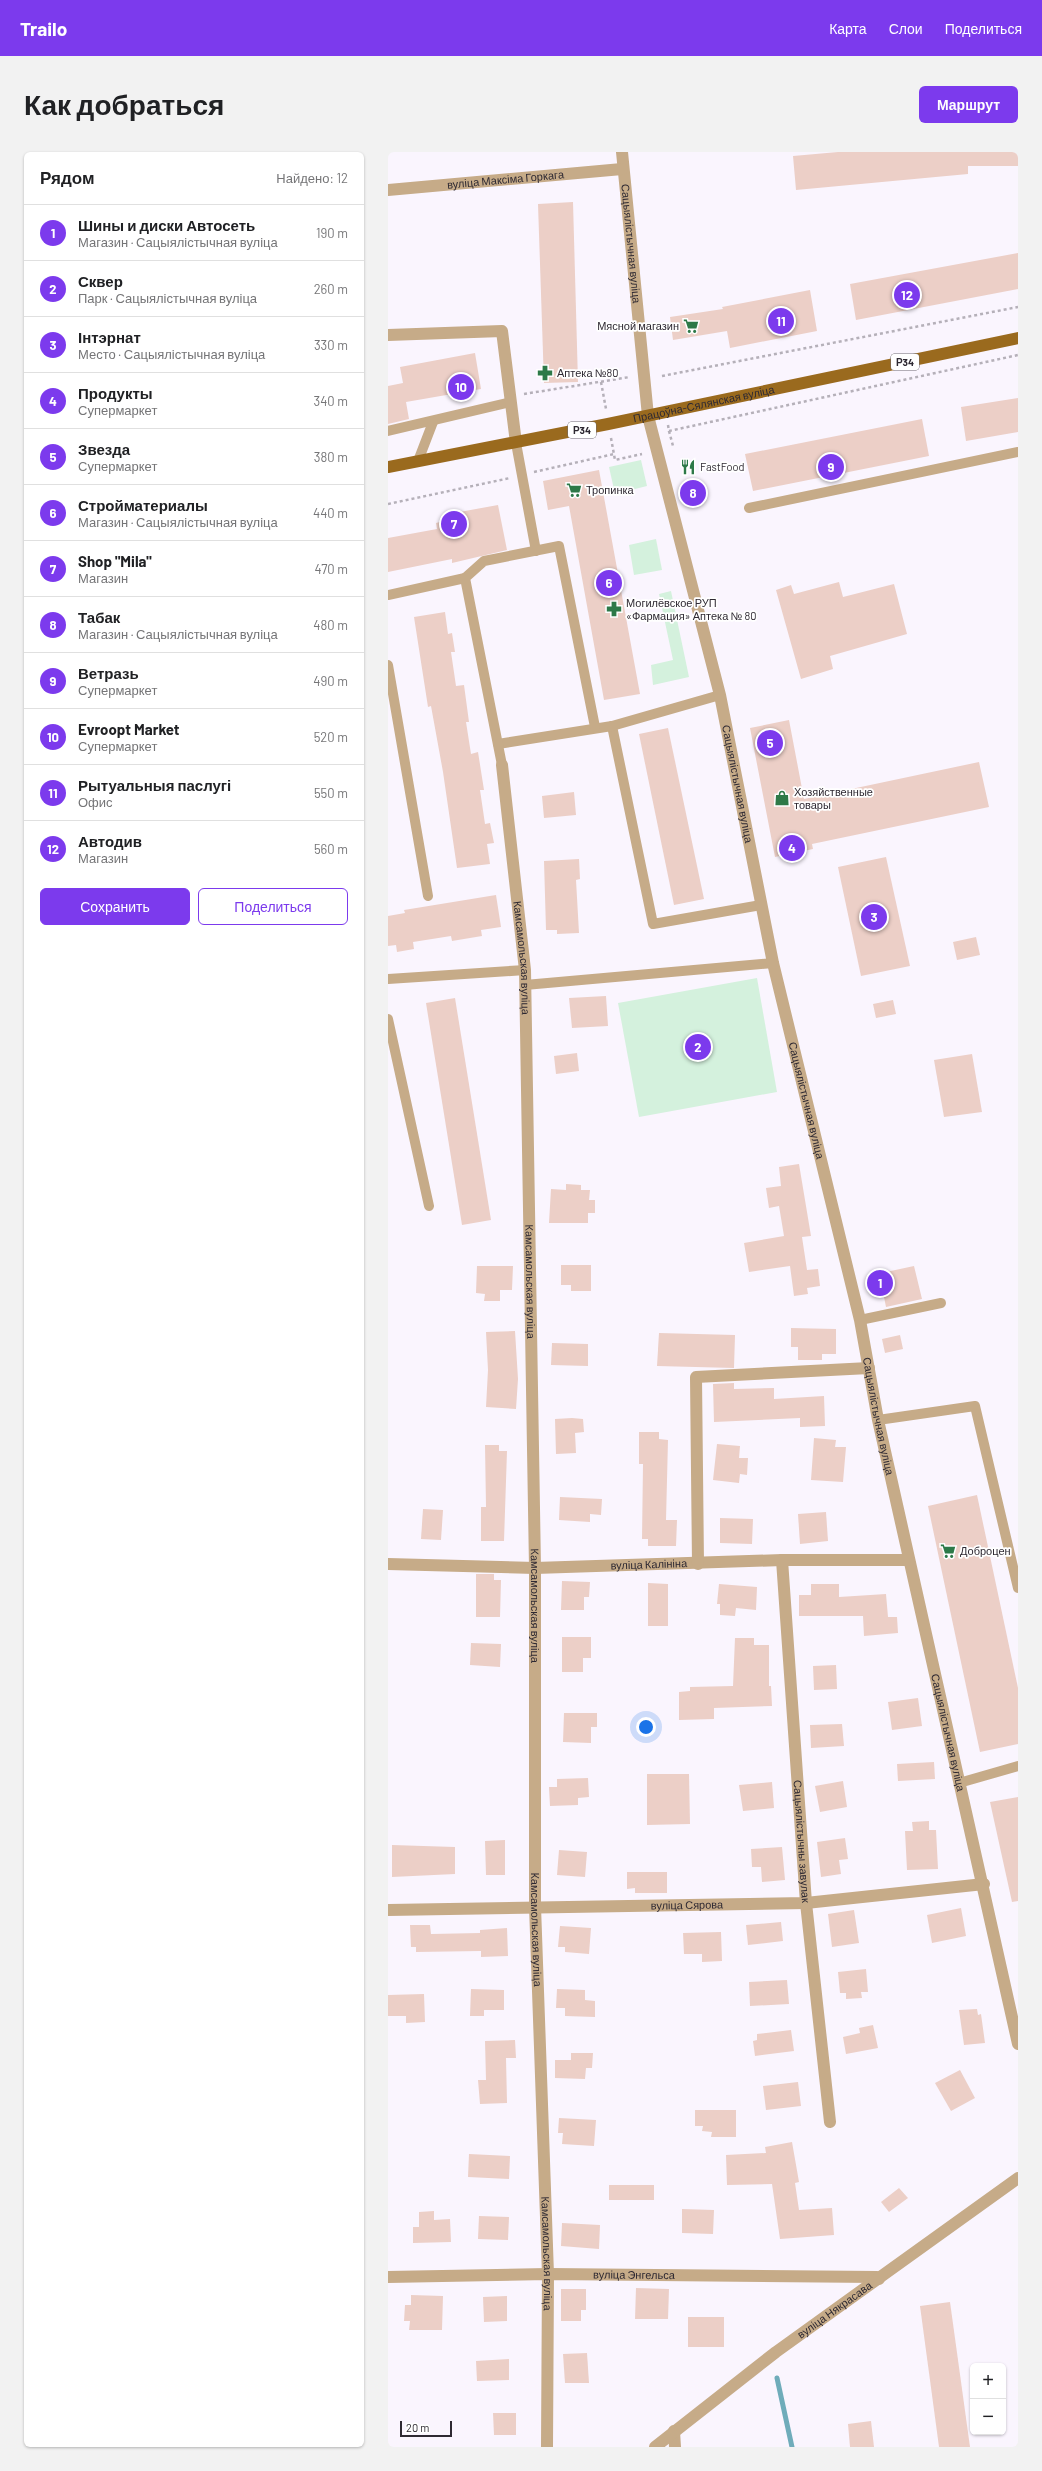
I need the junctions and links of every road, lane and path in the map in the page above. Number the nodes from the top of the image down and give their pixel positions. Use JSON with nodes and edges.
{"nodes":[{"id":1,"x":622,"y":152,"type":"edge"},
{"id":2,"x":622,"y":169,"type":"junction"},
{"id":3,"x":388,"y":190,"type":"edge"},
{"id":4,"x":1018,"y":306,"type":"edge"},
{"id":5,"x":388,"y":335,"type":"edge"},
{"id":6,"x":1018,"y":338,"type":"edge"},
{"id":7,"x":1018,"y":355,"type":"edge"},
{"id":8,"x":644,"y":374,"type":"junction"},
{"id":9,"x":662,"y":376,"type":"dead end"},
{"id":10,"x":511,"y":399,"type":"junction"},
{"id":11,"x":666,"y":412,"type":"junction"},
{"id":12,"x":648,"y":416,"type":"junction"},
{"id":13,"x":433,"y":422,"type":"junction"},
{"id":14,"x":388,"y":431,"type":"edge"},
{"id":15,"x":516,"y":443,"type":"junction"},
{"id":16,"x":1018,"y":452,"type":"edge"},
{"id":17,"x":614,"y":454,"type":"dead end"},
{"id":18,"x":418,"y":461,"type":"junction"},
{"id":19,"x":388,"y":467,"type":"edge"},
{"id":20,"x":522,"y":475,"type":"junction"},
{"id":21,"x":388,"y":504,"type":"edge"},
{"id":22,"x":749,"y":508,"type":"dead end"},
{"id":23,"x":536,"y":551,"type":"junction"},
{"id":24,"x":464,"y":578,"type":"junction"},
{"id":25,"x":388,"y":595,"type":"edge"},
{"id":26,"x":388,"y":666,"type":"edge"},
{"id":27,"x":720,"y":695,"type":"junction"},
{"id":28,"x":612,"y":726,"type":"junction"},
{"id":29,"x":595,"y":727,"type":"junction"},
{"id":30,"x":498,"y":744,"type":"junction"},
{"id":31,"x":502,"y":765,"type":"joint"},
{"id":32,"x":428,"y":896,"type":"dead end"},
{"id":33,"x":761,"y":905,"type":"junction"},
{"id":34,"x":772,"y":963,"type":"junction"},
{"id":35,"x":525,"y":970,"type":"junction"},
{"id":36,"x":388,"y":979,"type":"edge"},
{"id":37,"x":525,"y":985,"type":"junction"},
{"id":38,"x":388,"y":1019,"type":"edge"},
{"id":39,"x":429,"y":1206,"type":"dead end"},
{"id":40,"x":941,"y":1303,"type":"dead end"},
{"id":41,"x":860,"y":1320,"type":"junction"},
{"id":42,"x":869,"y":1368,"type":"junction"},
{"id":43,"x":878,"y":1420,"type":"junction"},
{"id":44,"x":782,"y":1560,"type":"junction"},
{"id":45,"x":909,"y":1560,"type":"junction"},
{"id":46,"x":388,"y":1564,"type":"edge"},
{"id":47,"x":698,"y":1564,"type":"junction"},
{"id":48,"x":535,"y":1568,"type":"junction"},
{"id":49,"x":1018,"y":1588,"type":"edge"},
{"id":50,"x":1018,"y":1766,"type":"edge"},
{"id":51,"x":959,"y":1783,"type":"junction"},
{"id":52,"x":984,"y":1884,"type":"junction"},
{"id":53,"x":806,"y":1903,"type":"junction"},
{"id":54,"x":535,"y":1906,"type":"junction"},
{"id":55,"x":388,"y":1910,"type":"edge"},
{"id":56,"x":1018,"y":2044,"type":"edge"},
{"id":57,"x":830,"y":2122,"type":"dead end"},
{"id":58,"x":1018,"y":2178,"type":"edge"},
{"id":59,"x":548,"y":2274,"type":"junction"},
{"id":60,"x":388,"y":2277,"type":"edge"},
{"id":61,"x":879,"y":2279,"type":"junction"},
{"id":62,"x":674,"y":2431,"type":"junction"},
{"id":63,"x":547,"y":2447,"type":"edge"},
{"id":64,"x":655,"y":2447,"type":"edge"},
{"id":65,"x":675,"y":2447,"type":"edge"}],
"edges":[{"from":1,"to":2,"type":"street","name":"Сацыялістычная вуліца"},
{"from":2,"to":3,"type":"street","name":"вуліца Максіма Горкага"},
{"from":2,"to":8,"type":"street","name":"Сацыялістычная вуліца"},
{"from":4,"to":9,"type":"path"},
{"from":5,"to":10,"type":"street"},
{"from":6,"to":11,"type":"main road","name":"Працоўна-Сялянская вуліца","number":"Р34"},
{"from":7,"to":11,"type":"path"},
{"from":8,"to":10,"type":"path"},
{"from":8,"to":12,"type":"street","name":"Сацыялістычная вуліца"},
{"from":10,"to":13,"type":"lane"},
{"from":10,"to":15,"type":"street"},
{"from":11,"to":12,"type":"main road","name":"Працоўна-Сялянская вуліца","number":"Р34"},
{"from":12,"to":15,"type":"main road","name":"Працоўна-Сялянская вуліца","number":"Р34"},
{"from":12,"to":27,"type":"street","name":"Сацыялістычная вуліца"},
{"from":13,"to":14,"type":"lane"},
{"from":13,"to":18,"type":"lane"},
{"from":15,"to":18,"type":"main road","name":"Працоўна-Сялянская вуліца","number":"Р34"},
{"from":15,"to":20,"type":"lane"},
{"from":16,"to":22,"type":"lane"},
{"from":17,"to":20,"type":"path"},
{"from":18,"to":19,"type":"main road","name":"Працоўна-Сялянская вуліца","number":"Р34"},
{"from":20,"to":21,"type":"path"},
{"from":20,"to":23,"type":"lane"},
{"from":23,"to":24,"type":"lane"},
{"from":23,"to":29,"type":"lane"},
{"from":24,"to":25,"type":"lane"},
{"from":24,"to":30,"type":"lane"},
{"from":26,"to":32,"type":"lane"},
{"from":27,"to":28,"type":"lane"},
{"from":27,"to":33,"type":"street","name":"Сацыялістычная вуліца"},
{"from":28,"to":29,"type":"lane"},
{"from":28,"to":33,"type":"lane"},
{"from":29,"to":30,"type":"lane"},
{"from":30,"to":31,"type":"lane"},
{"from":31,"to":35,"type":"street","name":"Камсамольская вуліца"},
{"from":33,"to":34,"type":"street","name":"Сацыялістычная вуліца"},
{"from":34,"to":37,"type":"lane"},
{"from":34,"to":41,"type":"street","name":"Сацыялістычная вуліца"},
{"from":35,"to":36,"type":"lane"},
{"from":35,"to":37,"type":"street","name":"Камсамольская вуліца"},
{"from":37,"to":48,"type":"street","name":"Камсамольская вуліца"},
{"from":38,"to":39,"type":"lane"},
{"from":40,"to":41,"type":"lane"},
{"from":41,"to":42,"type":"street","name":"Сацыялістычная вуліца"},
{"from":42,"to":43,"type":"street","name":"Сацыялістычная вуліца"},
{"from":42,"to":47,"type":"street"},
{"from":43,"to":45,"type":"street","name":"Сацыялістычная вуліца"},
{"from":43,"to":49,"type":"lane"},
{"from":44,"to":45,"type":"street","name":"вуліца Калініна"},
{"from":44,"to":47,"type":"street","name":"вуліца Калініна"},
{"from":44,"to":53,"type":"street","name":"Сацыялістычны завулак"},
{"from":45,"to":51,"type":"street","name":"Сацыялістычная вуліца"},
{"from":46,"to":48,"type":"street","name":"вуліца Калініна"},
{"from":47,"to":48,"type":"street","name":"вуліца Калініна"},
{"from":48,"to":54,"type":"street","name":"Камсамольская вуліца"},
{"from":50,"to":51,"type":"lane"},
{"from":51,"to":52,"type":"street","name":"Сацыялістычная вуліца"},
{"from":52,"to":53,"type":"street","name":"вуліца Сярова"},
{"from":52,"to":56,"type":"street","name":"Сацыялістычная вуліца"},
{"from":53,"to":54,"type":"street","name":"вуліца Сярова"},
{"from":53,"to":57,"type":"street","name":"Сацыялістычны завулак"},
{"from":54,"to":55,"type":"street","name":"вуліца Сярова"},
{"from":54,"to":59,"type":"street","name":"Камсамольская вуліца"},
{"from":58,"to":61,"type":"street","name":"вуліца Някрасава"},
{"from":59,"to":60,"type":"street","name":"вуліца Энгельса"},
{"from":59,"to":61,"type":"street","name":"вуліца Энгельса"},
{"from":59,"to":63,"type":"street","name":"Камсамольская вуліца"},
{"from":61,"to":62,"type":"street","name":"вуліца Някрасава"},
{"from":62,"to":64,"type":"street","name":"вуліца Някрасава"},
{"from":62,"to":65,"type":"street"}]}
